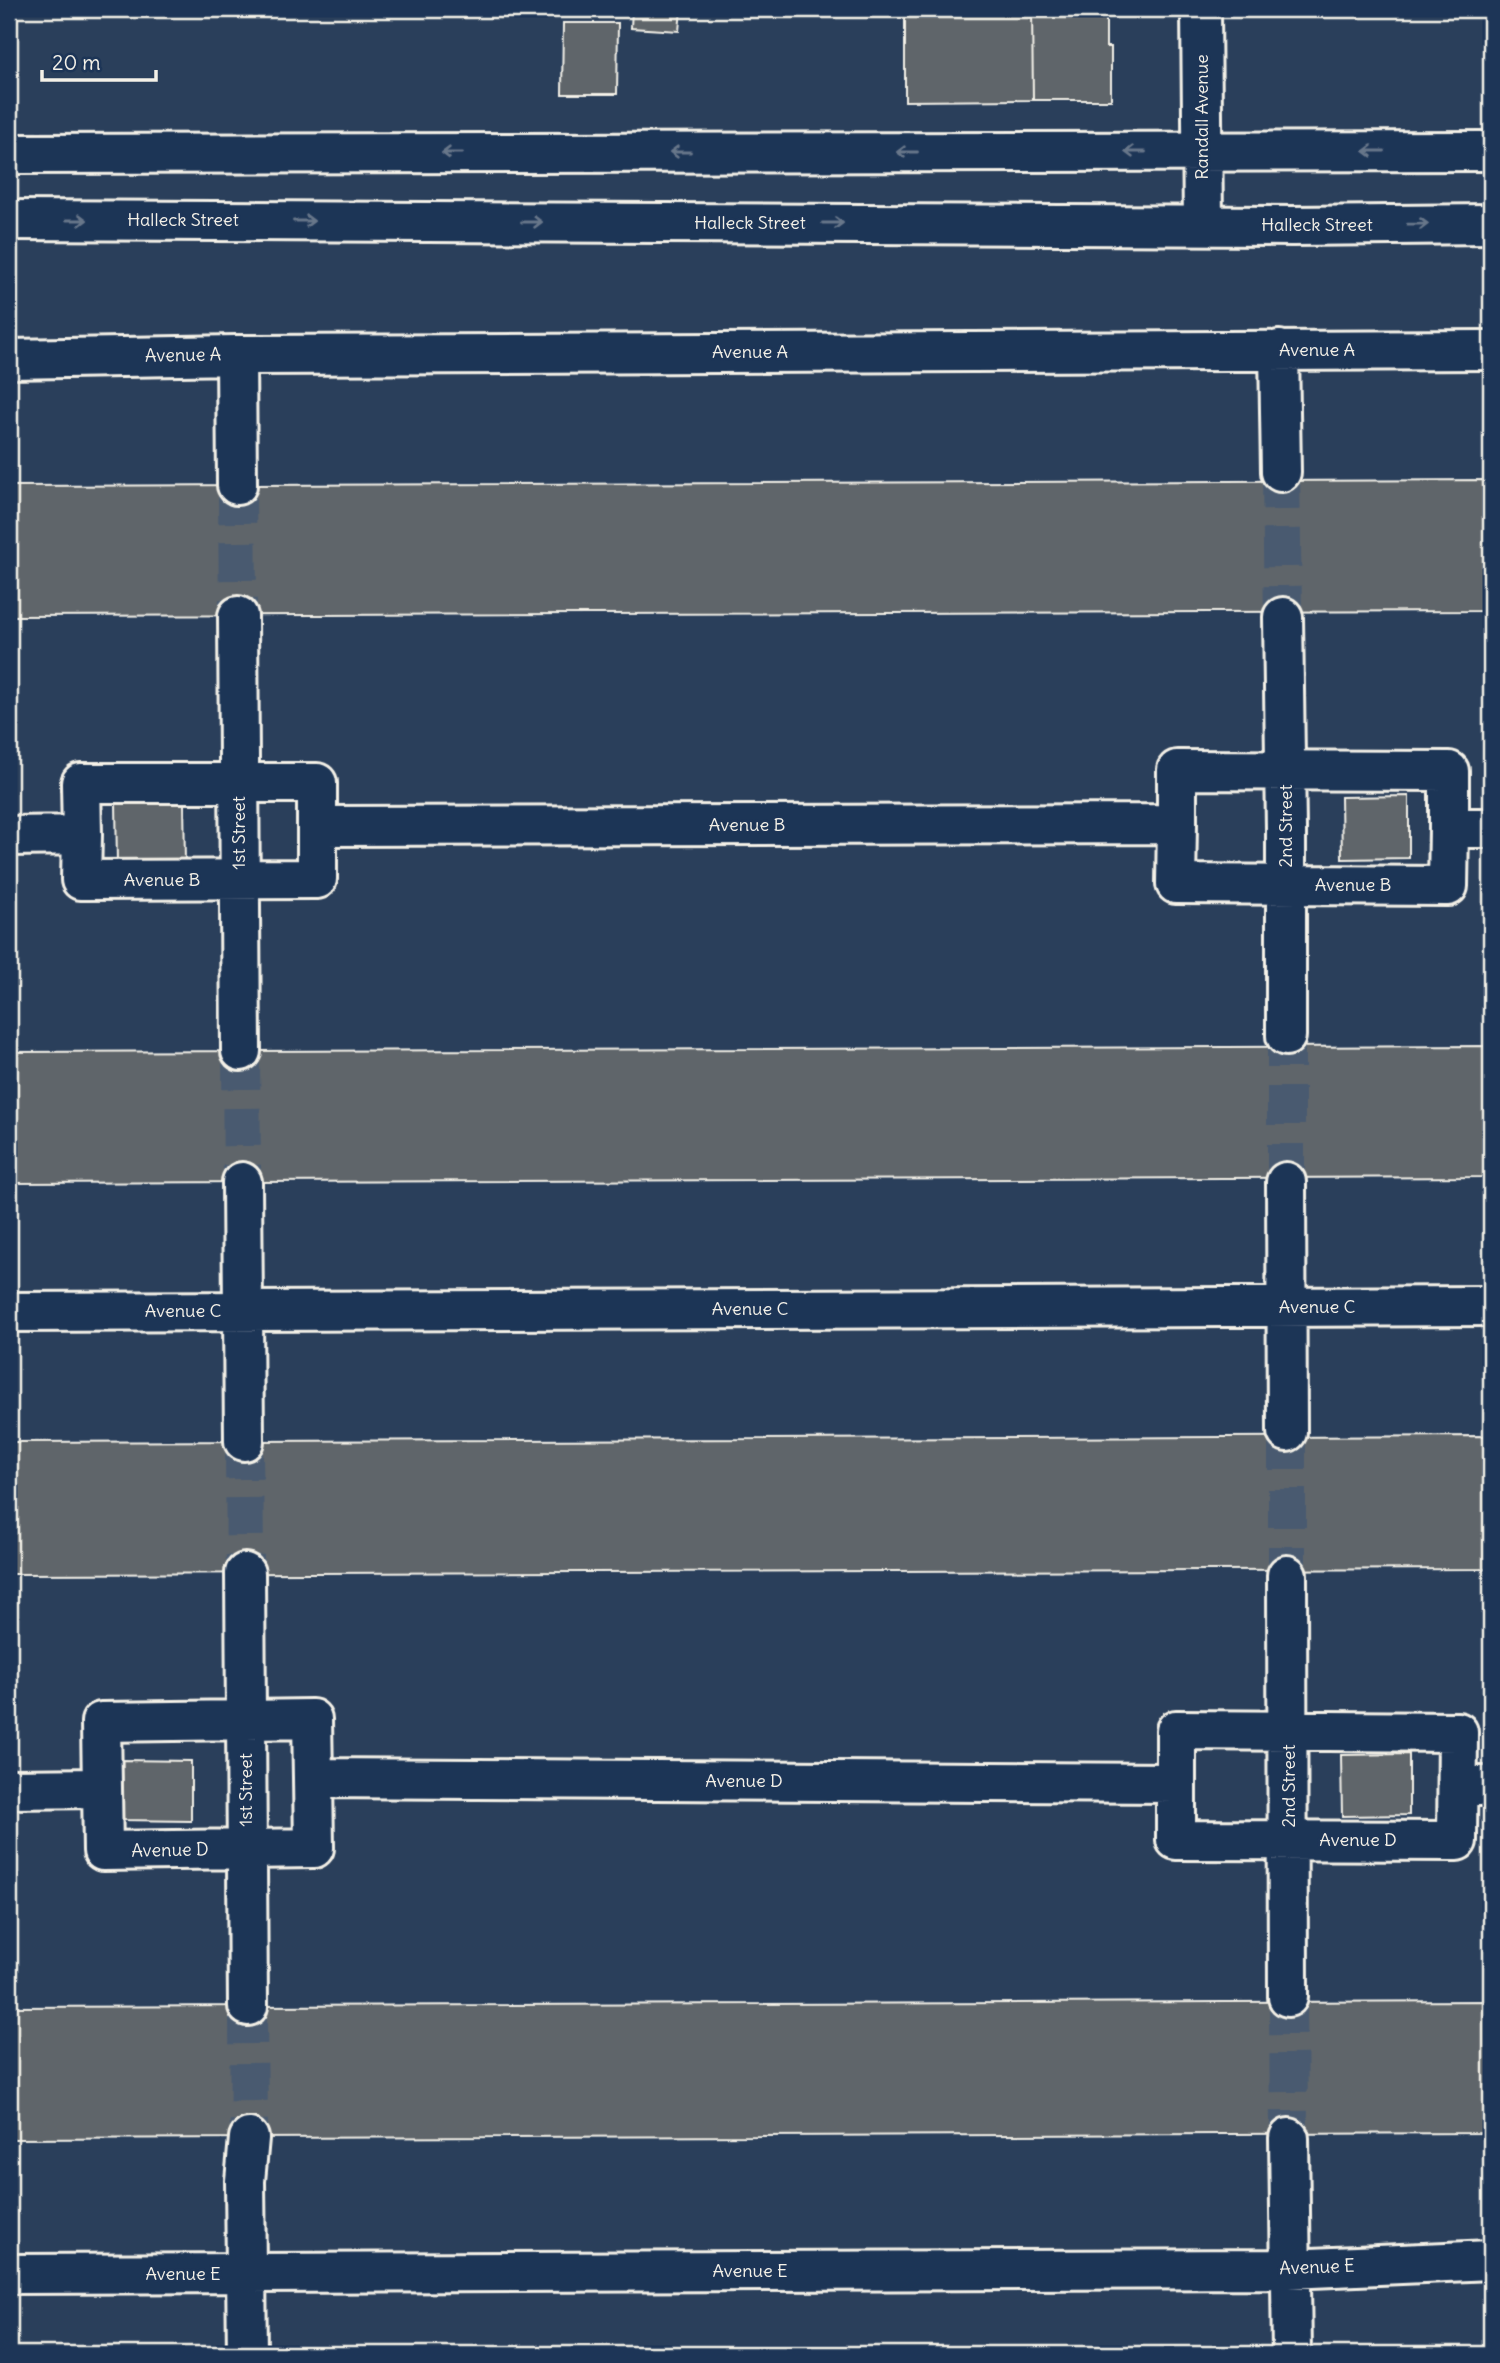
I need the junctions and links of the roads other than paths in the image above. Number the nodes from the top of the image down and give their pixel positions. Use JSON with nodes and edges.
{"nodes":[{"id":1,"x":1202,"y":9,"type":"edge"},
{"id":2,"x":1491,"y":151,"type":"edge"},
{"id":3,"x":1203,"y":152,"type":"junction"},
{"id":4,"x":9,"y":154,"type":"edge"},
{"id":5,"x":9,"y":219,"type":"edge"},
{"id":6,"x":1491,"y":224,"type":"edge"},
{"id":7,"x":1203,"y":225,"type":"junction"},
{"id":8,"x":1491,"y":350,"type":"edge"},
{"id":9,"x":1279,"y":351,"type":"junction"},
{"id":10,"x":236,"y":355,"type":"junction"},
{"id":11,"x":9,"y":359,"type":"edge"},
{"id":12,"x":1281,"y":472,"type":"tunnel mouth"},
{"id":13,"x":237,"y":485,"type":"tunnel mouth"},
{"id":14,"x":238,"y":615,"type":"tunnel mouth"},
{"id":15,"x":1283,"y":617,"type":"tunnel mouth"},
{"id":16,"x":1285,"y":770,"type":"junction"},
{"id":17,"x":239,"y":783,"type":"junction"},
{"id":18,"x":1177,"y":824,"type":"junction"},
{"id":19,"x":317,"y":826,"type":"junction"},
{"id":20,"x":1448,"y":828,"type":"junction"},
{"id":21,"x":1491,"y":828,"type":"edge"},
{"id":22,"x":82,"y":835,"type":"junction"},
{"id":23,"x":9,"y":836,"type":"edge"},
{"id":24,"x":240,"y":880,"type":"junction"},
{"id":25,"x":1286,"y":885,"type":"junction"},
{"id":26,"x":1286,"y":1036,"type":"tunnel mouth"},
{"id":27,"x":241,"y":1051,"type":"tunnel mouth"},
{"id":28,"x":242,"y":1182,"type":"tunnel mouth"},
{"id":29,"x":1286,"y":1182,"type":"tunnel mouth"},
{"id":30,"x":1491,"y":1306,"type":"edge"},
{"id":31,"x":1286,"y":1307,"type":"junction"},
{"id":32,"x":242,"y":1311,"type":"junction"},
{"id":33,"x":9,"y":1312,"type":"edge"},
{"id":34,"x":1287,"y":1432,"type":"tunnel mouth"},
{"id":35,"x":244,"y":1441,"type":"tunnel mouth"},
{"id":36,"x":244,"y":1573,"type":"tunnel mouth"},
{"id":37,"x":1287,"y":1574,"type":"tunnel mouth"},
{"id":38,"x":246,"y":1720,"type":"junction"},
{"id":39,"x":1289,"y":1731,"type":"junction"},
{"id":40,"x":313,"y":1778,"type":"junction"},
{"id":41,"x":1176,"y":1783,"type":"junction"},
{"id":42,"x":1475,"y":1786,"type":"edge"},
{"id":43,"x":102,"y":1788,"type":"junction"},
{"id":44,"x":9,"y":1789,"type":"edge"},
{"id":45,"x":1289,"y":1840,"type":"junction"},
{"id":46,"x":246,"y":1849,"type":"junction"},
{"id":47,"x":1288,"y":1997,"type":"tunnel mouth"},
{"id":48,"x":248,"y":2006,"type":"tunnel mouth"},
{"id":49,"x":1289,"y":2137,"type":"tunnel mouth"},
{"id":50,"x":248,"y":2138,"type":"tunnel mouth"},
{"id":51,"x":1491,"y":2260,"type":"edge"},
{"id":52,"x":1289,"y":2269,"type":"junction"},
{"id":53,"x":245,"y":2273,"type":"junction"},
{"id":54,"x":9,"y":2274,"type":"edge"},
{"id":55,"x":247,"y":2354,"type":"edge"},
{"id":56,"x":1292,"y":2354,"type":"edge"}],
"edges":[{"from":1,"to":3,"type":"main road","name":"Randall Avenue"},
{"from":2,"to":3,"type":"main road","one_way":true},
{"from":3,"to":4,"type":"main road","one_way":true},
{"from":3,"to":7,"type":"main road","name":"Randall Avenue"},
{"from":5,"to":7,"type":"main road","name":"Halleck Street","one_way":true},
{"from":7,"to":6,"type":"main road","name":"Halleck Street","one_way":true},
{"from":8,"to":9,"type":"main road","name":"Avenue A"},
{"from":9,"to":10,"type":"main road","name":"Avenue A"},
{"from":9,"to":12,"type":"main road"},
{"from":10,"to":11,"type":"main road","name":"Avenue A"},
{"from":10,"to":13,"type":"main road"},
{"from":14,"to":17,"type":"main road","name":"1st Street"},
{"from":15,"to":16,"type":"main road","name":"2nd Street"},
{"from":16,"to":18,"type":"main road","name":"Avenue B"},
{"from":16,"to":20,"type":"main road","name":"Avenue B"},
{"from":16,"to":25,"type":"main road","name":"2nd Street"},
{"from":17,"to":19,"type":"main road","name":"Avenue B"},
{"from":17,"to":22,"type":"main road","name":"Avenue B"},
{"from":17,"to":24,"type":"main road","name":"1st Street"},
{"from":18,"to":19,"type":"main road","name":"Avenue B"},
{"from":18,"to":25,"type":"main road","name":"Avenue B"},
{"from":19,"to":24,"type":"main road","name":"Avenue B"},
{"from":20,"to":21,"type":"main road"},
{"from":20,"to":25,"type":"main road","name":"Avenue B"},
{"from":22,"to":23,"type":"main road"},
{"from":22,"to":24,"type":"main road","name":"Avenue B"},
{"from":24,"to":27,"type":"main road","name":"1st Street"},
{"from":25,"to":26,"type":"main road","name":"2nd Street"},
{"from":28,"to":32,"type":"main road"},
{"from":29,"to":31,"type":"main road"},
{"from":30,"to":31,"type":"main road","name":"Avenue C"},
{"from":31,"to":32,"type":"main road","name":"Avenue C"},
{"from":31,"to":34,"type":"main road"},
{"from":32,"to":33,"type":"main road","name":"Avenue C"},
{"from":32,"to":35,"type":"main road"},
{"from":36,"to":38,"type":"main road","name":"1st Street"},
{"from":37,"to":39,"type":"main road","name":"2nd Street"},
{"from":38,"to":40,"type":"main road","name":"Avenue D"},
{"from":38,"to":43,"type":"main road","name":"Avenue D"},
{"from":38,"to":46,"type":"main road","name":"1st Street"},
{"from":39,"to":41,"type":"main road","name":"Avenue D"},
{"from":39,"to":42,"type":"main road","name":"Avenue D"},
{"from":39,"to":45,"type":"main road","name":"2nd Street"},
{"from":40,"to":41,"type":"main road","name":"Avenue D"},
{"from":40,"to":46,"type":"main road","name":"Avenue D"},
{"from":41,"to":45,"type":"main road","name":"Avenue D"},
{"from":42,"to":45,"type":"main road","name":"Avenue D"},
{"from":43,"to":44,"type":"main road"},
{"from":43,"to":46,"type":"main road","name":"Avenue D"},
{"from":45,"to":47,"type":"main road","name":"2nd Street"},
{"from":46,"to":48,"type":"main road","name":"1st Street"},
{"from":49,"to":52,"type":"main road"},
{"from":50,"to":53,"type":"main road"},
{"from":51,"to":52,"type":"main road","name":"Avenue E"},
{"from":52,"to":53,"type":"main road","name":"Avenue E"},
{"from":52,"to":56,"type":"main road"},
{"from":53,"to":54,"type":"main road","name":"Avenue E"},
{"from":53,"to":55,"type":"main road"}]}
